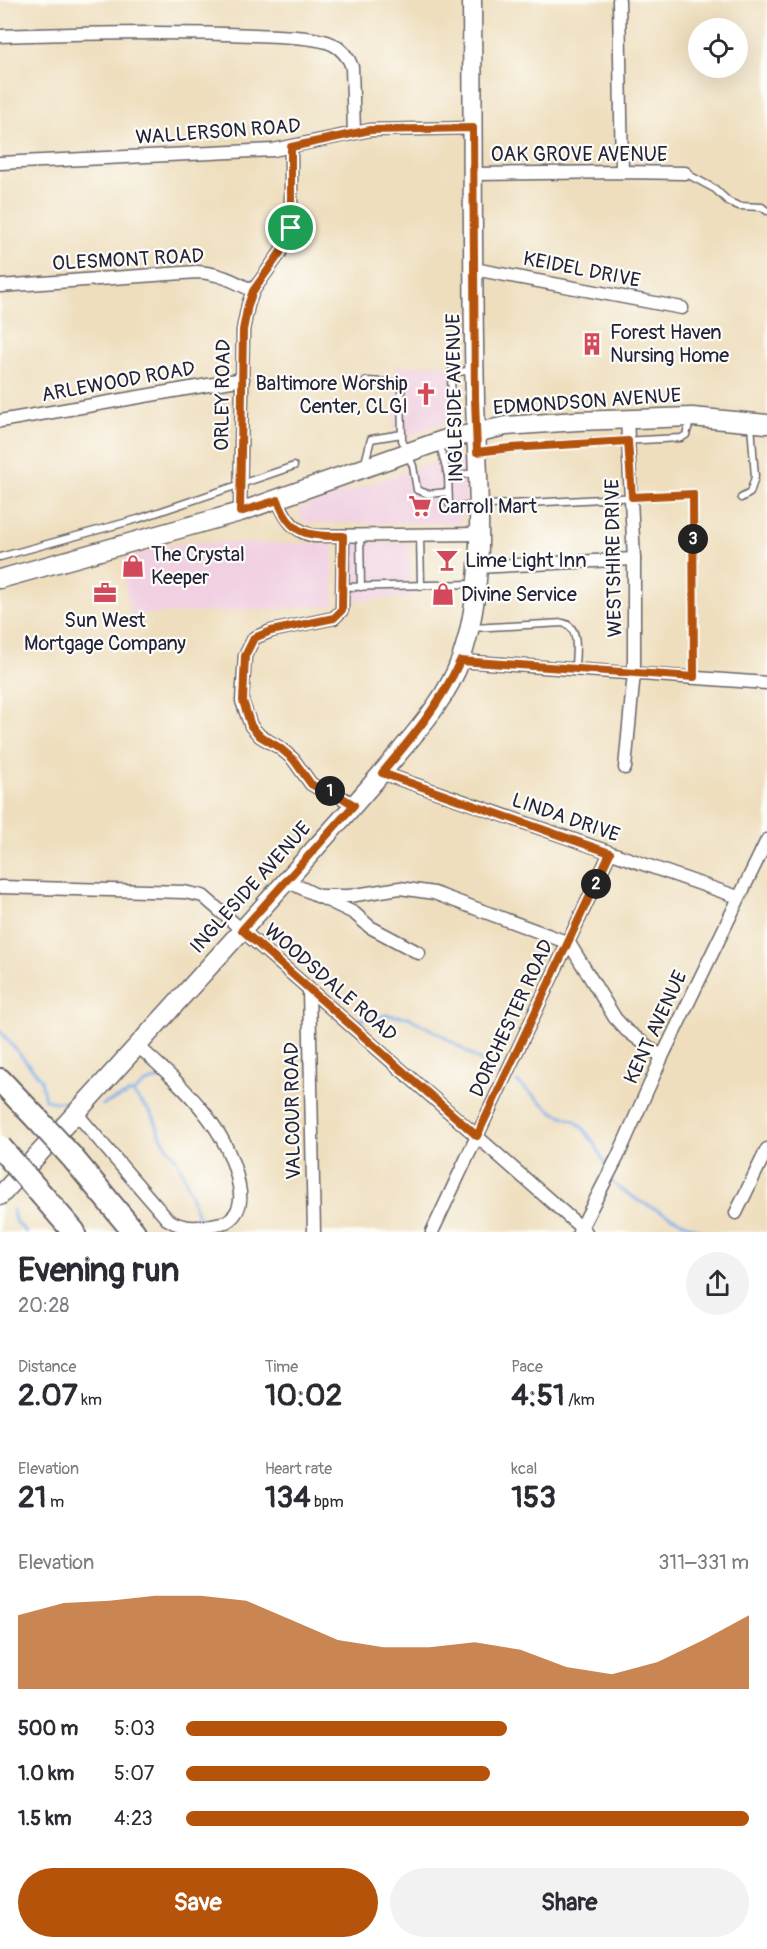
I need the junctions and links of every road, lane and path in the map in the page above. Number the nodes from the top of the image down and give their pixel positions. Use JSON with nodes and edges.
{"nodes":[{"id":1,"x":472,"y":0,"type":"edge"},
{"id":2,"x":619,"y":0,"type":"edge"},
{"id":3,"x":0,"y":36,"type":"edge"},
{"id":4,"x":473,"y":128,"type":"junction"},
{"id":5,"x":354,"y":132,"type":"junction"},
{"id":6,"x":291,"y":147,"type":"junction"},
{"id":7,"x":0,"y":163,"type":"edge"},
{"id":8,"x":622,"y":172,"type":"junction"},
{"id":9,"x":685,"y":173,"type":"joint"},
{"id":10,"x":473,"y":174,"type":"junction"},
{"id":11,"x":767,"y":211,"type":"edge"},
{"id":12,"x":474,"y":269,"type":"junction"},
{"id":13,"x":0,"y":286,"type":"edge"},
{"id":14,"x":253,"y":291,"type":"junction"},
{"id":15,"x":682,"y":308,"type":"dead end"},
{"id":16,"x":475,"y":371,"type":"junction"},
{"id":17,"x":243,"y":379,"type":"junction"},
{"id":18,"x":366,"y":381,"type":"dead end"},
{"id":19,"x":452,"y":411,"type":"dead end"},
{"id":20,"x":692,"y":417,"type":"junction"},
{"id":21,"x":627,"y":418,"type":"junction"},
{"id":22,"x":0,"y":421,"type":"edge"},
{"id":23,"x":759,"y":423,"type":"edge"},
{"id":24,"x":476,"y":432,"type":"junction"},
{"id":25,"x":402,"y":434,"type":"junction"},
{"id":26,"x":628,"y":441,"type":"junction"},
{"id":27,"x":439,"y":442,"type":"junction"},
{"id":28,"x":477,"y":452,"type":"junction"},
{"id":29,"x":409,"y":453,"type":"junction"},
{"id":30,"x":294,"y":466,"type":"dead end"},
{"id":31,"x":363,"y":470,"type":"junction"},
{"id":32,"x":478,"y":473,"type":"junction"},
{"id":33,"x":448,"y":476,"type":"junction"},
{"id":34,"x":240,"y":484,"type":"junction"},
{"id":35,"x":448,"y":492,"type":"junction"},
{"id":36,"x":632,"y":497,"type":"junction"},
{"id":37,"x":741,"y":498,"type":"dead end"},
{"id":38,"x":278,"y":500,"type":"junction"},
{"id":39,"x":478,"y":507,"type":"junction"},
{"id":40,"x":240,"y":512,"type":"junction"},
{"id":41,"x":478,"y":534,"type":"junction"},
{"id":42,"x":420,"y":535,"type":"junction"},
{"id":43,"x":343,"y":536,"type":"junction"},
{"id":44,"x":360,"y":536,"type":"junction"},
{"id":45,"x":0,"y":557,"type":"edge"},
{"id":46,"x":634,"y":559,"type":"junction"},
{"id":47,"x":477,"y":576,"type":"junction"},
{"id":48,"x":0,"y":579,"type":"edge"},
{"id":49,"x":421,"y":586,"type":"junction"},
{"id":50,"x":343,"y":587,"type":"junction"},
{"id":51,"x":361,"y":587,"type":"junction"},
{"id":52,"x":470,"y":629,"type":"junction"},
{"id":53,"x":460,"y":661,"type":"junction"},
{"id":54,"x":575,"y":668,"type":"junction"},
{"id":55,"x":634,"y":673,"type":"junction"},
{"id":56,"x":694,"y":677,"type":"junction"},
{"id":57,"x":767,"y":683,"type":"edge"},
{"id":58,"x":625,"y":768,"type":"dead end"},
{"id":59,"x":382,"y":773,"type":"junction"},
{"id":60,"x":354,"y":805,"type":"junction"},
{"id":61,"x":767,"y":840,"type":"edge"},
{"id":62,"x":610,"y":853,"type":"junction"},
{"id":63,"x":287,"y":881,"type":"junction"},
{"id":64,"x":0,"y":887,"type":"edge"},
{"id":65,"x":317,"y":896,"type":"junction"},
{"id":66,"x":738,"y":897,"type":"junction"},
{"id":67,"x":242,"y":930,"type":"junction"},
{"id":68,"x":569,"y":943,"type":"junction"},
{"id":69,"x":419,"y":953,"type":"dead end"},
{"id":70,"x":309,"y":989,"type":"junction"},
{"id":71,"x":138,"y":1047,"type":"junction"},
{"id":72,"x":662,"y":1057,"type":"junction"},
{"id":73,"x":1,"y":1081,"type":"edge"},
{"id":74,"x":76,"y":1113,"type":"junction"},
{"id":75,"x":477,"y":1136,"type":"junction"},
{"id":76,"x":0,"y":1147,"type":"edge"},
{"id":77,"x":767,"y":1149,"type":"edge"},
{"id":78,"x":0,"y":1196,"type":"edge"},
{"id":79,"x":736,"y":1213,"type":"dead end"},
{"id":80,"x":227,"y":1227,"type":"edge"},
{"id":81,"x":582,"y":1231,"type":"edge"},
{"id":82,"x":74,"y":1232,"type":"edge"},
{"id":83,"x":134,"y":1232,"type":"edge"},
{"id":84,"x":314,"y":1232,"type":"edge"},
{"id":85,"x":432,"y":1232,"type":"edge"}],
"edges":[{"from":1,"to":4,"type":"main road","name":"INGLESIDE AVENUE"},
{"from":2,"to":8,"type":"street"},
{"from":3,"to":5,"type":"street"},
{"from":4,"to":5,"type":"street","name":"WALLERSON ROAD"},
{"from":4,"to":10,"type":"main road","name":"INGLESIDE AVENUE"},
{"from":5,"to":6,"type":"street","name":"WALLERSON ROAD"},
{"from":6,"to":7,"type":"street","name":"WALLERSON ROAD"},
{"from":6,"to":14,"type":"street","name":"ORLEY ROAD"},
{"from":8,"to":9,"type":"street","name":"OAK GROVE AVENUE"},
{"from":8,"to":10,"type":"street","name":"OAK GROVE AVENUE"},
{"from":9,"to":11,"type":"lane"},
{"from":10,"to":12,"type":"main road","name":"INGLESIDE AVENUE"},
{"from":12,"to":15,"type":"street","name":"KEIDEL DRIVE"},
{"from":12,"to":16,"type":"main road","name":"INGLESIDE AVENUE"},
{"from":13,"to":14,"type":"street","name":"OLESMONT ROAD"},
{"from":14,"to":17,"type":"street","name":"ORLEY ROAD"},
{"from":16,"to":19,"type":"lane"},
{"from":16,"to":24,"type":"main road","name":"INGLESIDE AVENUE"},
{"from":17,"to":22,"type":"street","name":"ARLEWOOD ROAD"},
{"from":17,"to":34,"type":"street","name":"ORLEY ROAD"},
{"from":18,"to":25,"type":"lane"},
{"from":20,"to":21,"type":"main road","name":"EDMONDSON AVENUE"},
{"from":20,"to":23,"type":"main road","name":"EDMONDSON AVENUE"},
{"from":20,"to":26,"type":"lane"},
{"from":21,"to":24,"type":"main road","name":"EDMONDSON AVENUE"},
{"from":21,"to":26,"type":"street","name":"WESTSHIRE DRIVE"},
{"from":23,"to":37,"type":"lane"},
{"from":24,"to":27,"type":"main road","name":"EDMONDSON AVENUE"},
{"from":24,"to":28,"type":"main road","name":"INGLESIDE AVENUE"},
{"from":25,"to":29,"type":"lane"},
{"from":25,"to":31,"type":"lane"},
{"from":26,"to":28,"type":"lane"},
{"from":26,"to":36,"type":"street","name":"WESTSHIRE DRIVE"},
{"from":27,"to":29,"type":"main road","name":"EDMONDSON AVENUE"},
{"from":27,"to":33,"type":"lane"},
{"from":28,"to":32,"type":"main road","name":"INGLESIDE AVENUE"},
{"from":29,"to":31,"type":"main road","name":"EDMONDSON AVENUE"},
{"from":29,"to":35,"type":"lane"},
{"from":30,"to":34,"type":"lane"},
{"from":31,"to":38,"type":"main road","name":"EDMONDSON AVENUE"},
{"from":32,"to":33,"type":"lane"},
{"from":32,"to":39,"type":"main road","name":"INGLESIDE AVENUE"},
{"from":33,"to":35,"type":"lane"},
{"from":34,"to":40,"type":"street","name":"ORLEY ROAD"},
{"from":34,"to":45,"type":"lane"},
{"from":35,"to":39,"type":"lane"},
{"from":36,"to":39,"type":"lane"},
{"from":36,"to":46,"type":"street","name":"WESTSHIRE DRIVE"},
{"from":36,"to":56,"type":"lane"},
{"from":38,"to":40,"type":"main road","name":"EDMONDSON AVENUE"},
{"from":38,"to":43,"type":"street"},
{"from":39,"to":41,"type":"main road","name":"INGLESIDE AVENUE"},
{"from":40,"to":48,"type":"main road","name":"EDMONDSON AVENUE"},
{"from":41,"to":42,"type":"street"},
{"from":41,"to":47,"type":"main road","name":"INGLESIDE AVENUE"},
{"from":42,"to":44,"type":"street"},
{"from":42,"to":49,"type":"lane"},
{"from":43,"to":44,"type":"street"},
{"from":43,"to":50,"type":"street"},
{"from":44,"to":51,"type":"lane"},
{"from":46,"to":47,"type":"street"},
{"from":46,"to":55,"type":"street","name":"WESTSHIRE DRIVE"},
{"from":47,"to":49,"type":"lane"},
{"from":47,"to":52,"type":"main road","name":"INGLESIDE AVENUE"},
{"from":49,"to":51,"type":"lane"},
{"from":50,"to":51,"type":"lane"},
{"from":50,"to":60,"type":"street"},
{"from":52,"to":53,"type":"main road","name":"INGLESIDE AVENUE"},
{"from":52,"to":54,"type":"lane"},
{"from":53,"to":54,"type":"street"},
{"from":53,"to":59,"type":"main road","name":"INGLESIDE AVENUE"},
{"from":54,"to":55,"type":"street"},
{"from":55,"to":56,"type":"street"},
{"from":55,"to":58,"type":"street","name":"WESTSHIRE DRIVE"},
{"from":56,"to":57,"type":"street"},
{"from":59,"to":60,"type":"main road","name":"INGLESIDE AVENUE"},
{"from":59,"to":62,"type":"street","name":"LINDA DRIVE"},
{"from":60,"to":63,"type":"main road","name":"INGLESIDE AVENUE"},
{"from":61,"to":66,"type":"street","name":"KENT AVENUE"},
{"from":62,"to":66,"type":"street","name":"LINDA DRIVE"},
{"from":62,"to":68,"type":"street","name":"DORCHESTER ROAD"},
{"from":63,"to":65,"type":"street"},
{"from":63,"to":67,"type":"main road","name":"INGLESIDE AVENUE"},
{"from":64,"to":67,"type":"street","name":"WOODSDALE ROAD"},
{"from":65,"to":68,"type":"street"},
{"from":65,"to":69,"type":"street"},
{"from":66,"to":72,"type":"street","name":"KENT AVENUE"},
{"from":67,"to":70,"type":"street","name":"WOODSDALE ROAD"},
{"from":67,"to":71,"type":"main road","name":"INGLESIDE AVENUE"},
{"from":68,"to":72,"type":"street"},
{"from":68,"to":75,"type":"street","name":"DORCHESTER ROAD"},
{"from":70,"to":75,"type":"street","name":"WOODSDALE ROAD"},
{"from":70,"to":84,"type":"street","name":"VALCOUR ROAD"},
{"from":71,"to":74,"type":"main road","name":"INGLESIDE AVENUE"},
{"from":71,"to":80,"type":"street"},
{"from":72,"to":81,"type":"street","name":"KENT AVENUE"},
{"from":73,"to":83,"type":"highway","bridge":true},
{"from":74,"to":78,"type":"main road","name":"INGLESIDE AVENUE"},
{"from":74,"to":80,"type":"street"},
{"from":75,"to":81,"type":"street","name":"WOODSDALE ROAD"},
{"from":75,"to":85,"type":"street","name":"DORCHESTER ROAD"},
{"from":76,"to":82,"type":"highway","bridge":true},
{"from":77,"to":79,"type":"street"}]}
